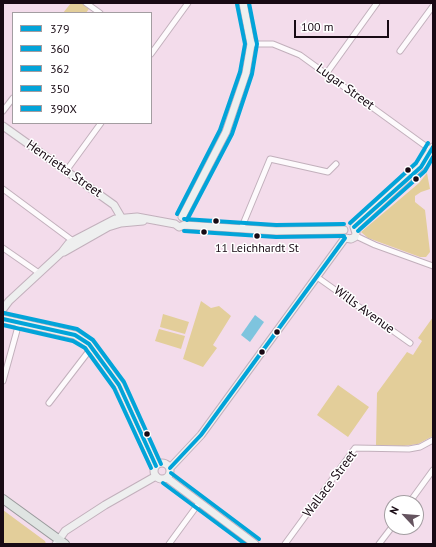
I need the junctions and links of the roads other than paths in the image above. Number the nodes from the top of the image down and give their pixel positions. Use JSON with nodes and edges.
{"nodes":[{"id":1,"x":86,"y":3,"type":"edge"},
{"id":2,"x":188,"y":3,"type":"edge"},
{"id":3,"x":243,"y":3,"type":"edge"},
{"id":4,"x":377,"y":3,"type":"edge"},
{"id":5,"x":433,"y":6,"type":"edge"},
{"id":6,"x":99,"y":12,"type":"edge"},
{"id":7,"x":251,"y":44,"type":"junction"},
{"id":8,"x":400,"y":51,"type":"dead end"},
{"id":9,"x":152,"y":52,"type":"edge"},
{"id":10,"x":326,"y":74,"type":"junction"},
{"id":11,"x":12,"y":99,"type":"edge"},
{"id":12,"x":3,"y":111,"type":"edge"},
{"id":13,"x":100,"y":124,"type":"edge"},
{"id":14,"x":3,"y":126,"type":"edge"},
{"id":15,"x":432,"y":150,"type":"edge"},
{"id":16,"x":336,"y":164,"type":"dead end"},
{"id":17,"x":66,"y":171,"type":"junction"},
{"id":18,"x":3,"y":189,"type":"edge"},
{"id":19,"x":121,"y":217,"type":"junction"},
{"id":20,"x":182,"y":217,"type":"junction"},
{"id":21,"x":145,"y":220,"type":"junction"},
{"id":22,"x":175,"y":224,"type":"junction"},
{"id":23,"x":184,"y":225,"type":"junction"},
{"id":24,"x":354,"y":227,"type":"junction"},
{"id":25,"x":241,"y":229,"type":"junction"},
{"id":26,"x":344,"y":234,"type":"junction"},
{"id":27,"x":356,"y":236,"type":"junction"},
{"id":28,"x":73,"y":241,"type":"junction"},
{"id":29,"x":4,"y":251,"type":"edge"},
{"id":30,"x":62,"y":252,"type":"junction"},
{"id":31,"x":432,"y":264,"type":"edge"},
{"id":32,"x":39,"y":273,"type":"junction"},
{"id":33,"x":317,"y":277,"type":"junction"},
{"id":34,"x":3,"y":309,"type":"edge"},
{"id":35,"x":3,"y":319,"type":"edge"},
{"id":36,"x":19,"y":323,"type":"junction"},
{"id":37,"x":410,"y":343,"type":"dead end"},
{"id":38,"x":92,"y":347,"type":"junction"},
{"id":39,"x":3,"y":381,"type":"edge"},
{"id":40,"x":49,"y":403,"type":"dead end"},
{"id":41,"x":433,"y":440,"type":"edge"},
{"id":42,"x":156,"y":466,"type":"junction"},
{"id":43,"x":170,"y":468,"type":"junction"},
{"id":44,"x":433,"y":470,"type":"edge"},
{"id":45,"x":156,"y":476,"type":"junction"},
{"id":46,"x":167,"y":478,"type":"junction"},
{"id":47,"x":415,"y":495,"type":"edge"},
{"id":48,"x":3,"y":499,"type":"edge"},
{"id":49,"x":199,"y":503,"type":"junction"},
{"id":50,"x":386,"y":535,"type":"edge"},
{"id":51,"x":60,"y":543,"type":"edge"},
{"id":52,"x":169,"y":544,"type":"edge"},
{"id":53,"x":255,"y":544,"type":"edge"},
{"id":54,"x":285,"y":544,"type":"edge"},
{"id":55,"x":379,"y":544,"type":"edge"}],
"edges":[{"from":1,"to":6,"type":"street"},
{"from":2,"to":9,"type":"street"},
{"from":3,"to":7,"type":"main road"},
{"from":4,"to":10,"type":"street"},
{"from":5,"to":8,"type":"street"},
{"from":7,"to":10,"type":"street","name":"Lugar Street"},
{"from":7,"to":20,"type":"main road"},
{"from":10,"to":15,"type":"street","name":"Lugar Street"},
{"from":11,"to":12,"type":"street"},
{"from":13,"to":17,"type":"street"},
{"from":14,"to":17,"type":"main road","name":"Henrietta Street"},
{"from":15,"to":24,"type":"main road"},
{"from":16,"to":25,"type":"street"},
{"from":17,"to":19,"type":"main road","name":"Henrietta Street"},
{"from":18,"to":28,"type":"street"},
{"from":19,"to":21,"type":"main road"},
{"from":19,"to":28,"type":"main road"},
{"from":20,"to":22,"type":"main road"},
{"from":20,"to":23,"type":"main road"},
{"from":21,"to":22,"type":"main road"},
{"from":21,"to":30,"type":"main road"},
{"from":22,"to":23,"type":"main road"},
{"from":23,"to":25,"type":"main road"},
{"from":24,"to":26,"type":"main road"},
{"from":24,"to":27,"type":"main road"},
{"from":25,"to":26,"type":"main road"},
{"from":26,"to":27,"type":"main road"},
{"from":26,"to":33,"type":"main road"},
{"from":27,"to":31,"type":"street"},
{"from":28,"to":30,"type":"main road"},
{"from":29,"to":32,"type":"street"},
{"from":30,"to":32,"type":"main road"},
{"from":32,"to":34,"type":"main road"},
{"from":33,"to":37,"type":"street","name":"Wills Avenue"},
{"from":33,"to":43,"type":"main road"},
{"from":35,"to":36,"type":"main road"},
{"from":36,"to":38,"type":"main road"},
{"from":36,"to":39,"type":"street"},
{"from":38,"to":40,"type":"street"},
{"from":38,"to":42,"type":"main road"},
{"from":41,"to":54,"type":"street","name":"Wallace Street"},
{"from":42,"to":43,"type":"main road"},
{"from":42,"to":45,"type":"main road"},
{"from":43,"to":46,"type":"main road"},
{"from":44,"to":47,"type":"street"},
{"from":45,"to":46,"type":"main road"},
{"from":45,"to":51,"type":"main road"},
{"from":46,"to":49,"type":"main road"},
{"from":48,"to":51,"type":"main road"},
{"from":49,"to":52,"type":"street"},
{"from":49,"to":53,"type":"main road"},
{"from":50,"to":55,"type":"street"}]}
